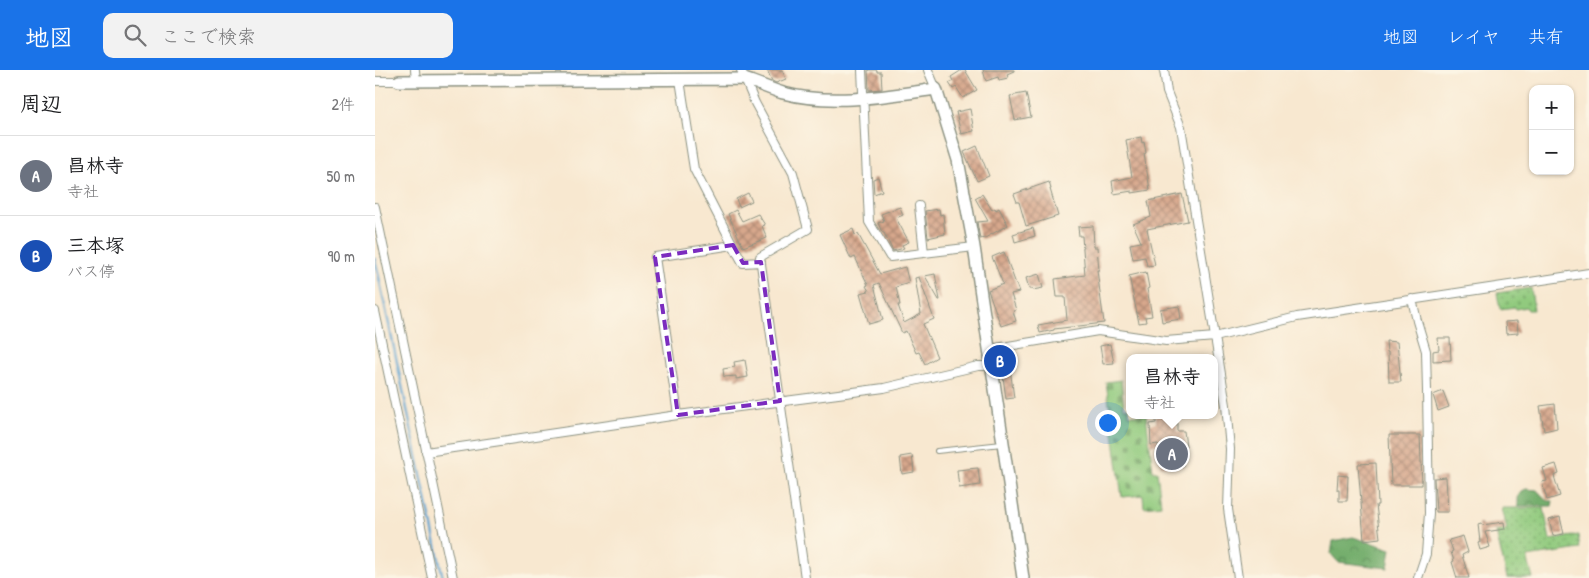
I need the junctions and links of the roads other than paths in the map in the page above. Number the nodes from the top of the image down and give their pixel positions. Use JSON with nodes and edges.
{"nodes":[{"id":1,"x":861,"y":70,"type":"edge"},
{"id":2,"x":928,"y":70,"type":"edge"},
{"id":3,"x":1164,"y":70,"type":"edge"},
{"id":4,"x":742,"y":74,"type":"edge"},
{"id":5,"x":416,"y":76,"type":"edge"},
{"id":6,"x":680,"y":80,"type":"junction"},
{"id":7,"x":375,"y":81,"type":"edge"},
{"id":8,"x":399,"y":81,"type":"joint"},
{"id":9,"x":936,"y":89,"type":"junction"},
{"id":10,"x":863,"y":99,"type":"junction"},
{"id":11,"x":919,"y":206,"type":"dead end"},
{"id":12,"x":375,"y":207,"type":"edge"},
{"id":13,"x":733,"y":245,"type":"junction"},
{"id":14,"x":974,"y":247,"type":"junction"},
{"id":15,"x":924,"y":253,"type":"junction"},
{"id":16,"x":761,"y":262,"type":"junction"},
{"id":17,"x":1589,"y":273,"type":"edge"},
{"id":18,"x":1412,"y":299,"type":"junction"},
{"id":19,"x":375,"y":311,"type":"edge"},
{"id":20,"x":1215,"y":337,"type":"junction"},
{"id":21,"x":990,"y":349,"type":"junction"},
{"id":22,"x":1217,"y":354,"type":"edge"},
{"id":23,"x":1218,"y":359,"type":"edge"},
{"id":24,"x":993,"y":366,"type":"junction"},
{"id":25,"x":780,"y":401,"type":"junction"},
{"id":26,"x":677,"y":415,"type":"junction"},
{"id":27,"x":1004,"y":444,"type":"junction"},
{"id":28,"x":937,"y":451,"type":"dead end"},
{"id":29,"x":426,"y":452,"type":"junction"},
{"id":30,"x":433,"y":578,"type":"edge"},
{"id":31,"x":453,"y":578,"type":"edge"},
{"id":32,"x":805,"y":578,"type":"edge"},
{"id":33,"x":1023,"y":578,"type":"edge"},
{"id":34,"x":1239,"y":578,"type":"edge"},
{"id":35,"x":1418,"y":578,"type":"edge"}],
"edges":[{"from":1,"to":10,"type":"street"},
{"from":2,"to":9,"type":"street"},
{"from":3,"to":20,"type":"street"},
{"from":4,"to":6,"type":"street"},
{"from":4,"to":10,"type":"street"},
{"from":4,"to":16,"type":"street"},
{"from":5,"to":6,"type":"street"},
{"from":5,"to":8,"type":"street"},
{"from":6,"to":13,"type":"street"},
{"from":7,"to":8,"type":"street"},
{"from":9,"to":10,"type":"street"},
{"from":9,"to":14,"type":"street"},
{"from":10,"to":15,"type":"street"},
{"from":11,"to":15,"type":"street"},
{"from":12,"to":29,"type":"street"},
{"from":13,"to":16,"type":"street"},
{"from":13,"to":26,"type":"street"},
{"from":14,"to":15,"type":"street"},
{"from":14,"to":21,"type":"street"},
{"from":16,"to":25,"type":"street"},
{"from":17,"to":18,"type":"street"},
{"from":18,"to":20,"type":"street"},
{"from":18,"to":35,"type":"street"},
{"from":19,"to":30,"type":"street"},
{"from":20,"to":21,"type":"street"},
{"from":20,"to":22,"type":"street"},
{"from":21,"to":24,"type":"street"},
{"from":23,"to":34,"type":"street"},
{"from":24,"to":25,"type":"street"},
{"from":24,"to":27,"type":"street"},
{"from":25,"to":26,"type":"street"},
{"from":25,"to":32,"type":"street"},
{"from":26,"to":29,"type":"street"},
{"from":27,"to":28,"type":"lane"},
{"from":27,"to":33,"type":"street"},
{"from":29,"to":31,"type":"street"}]}
